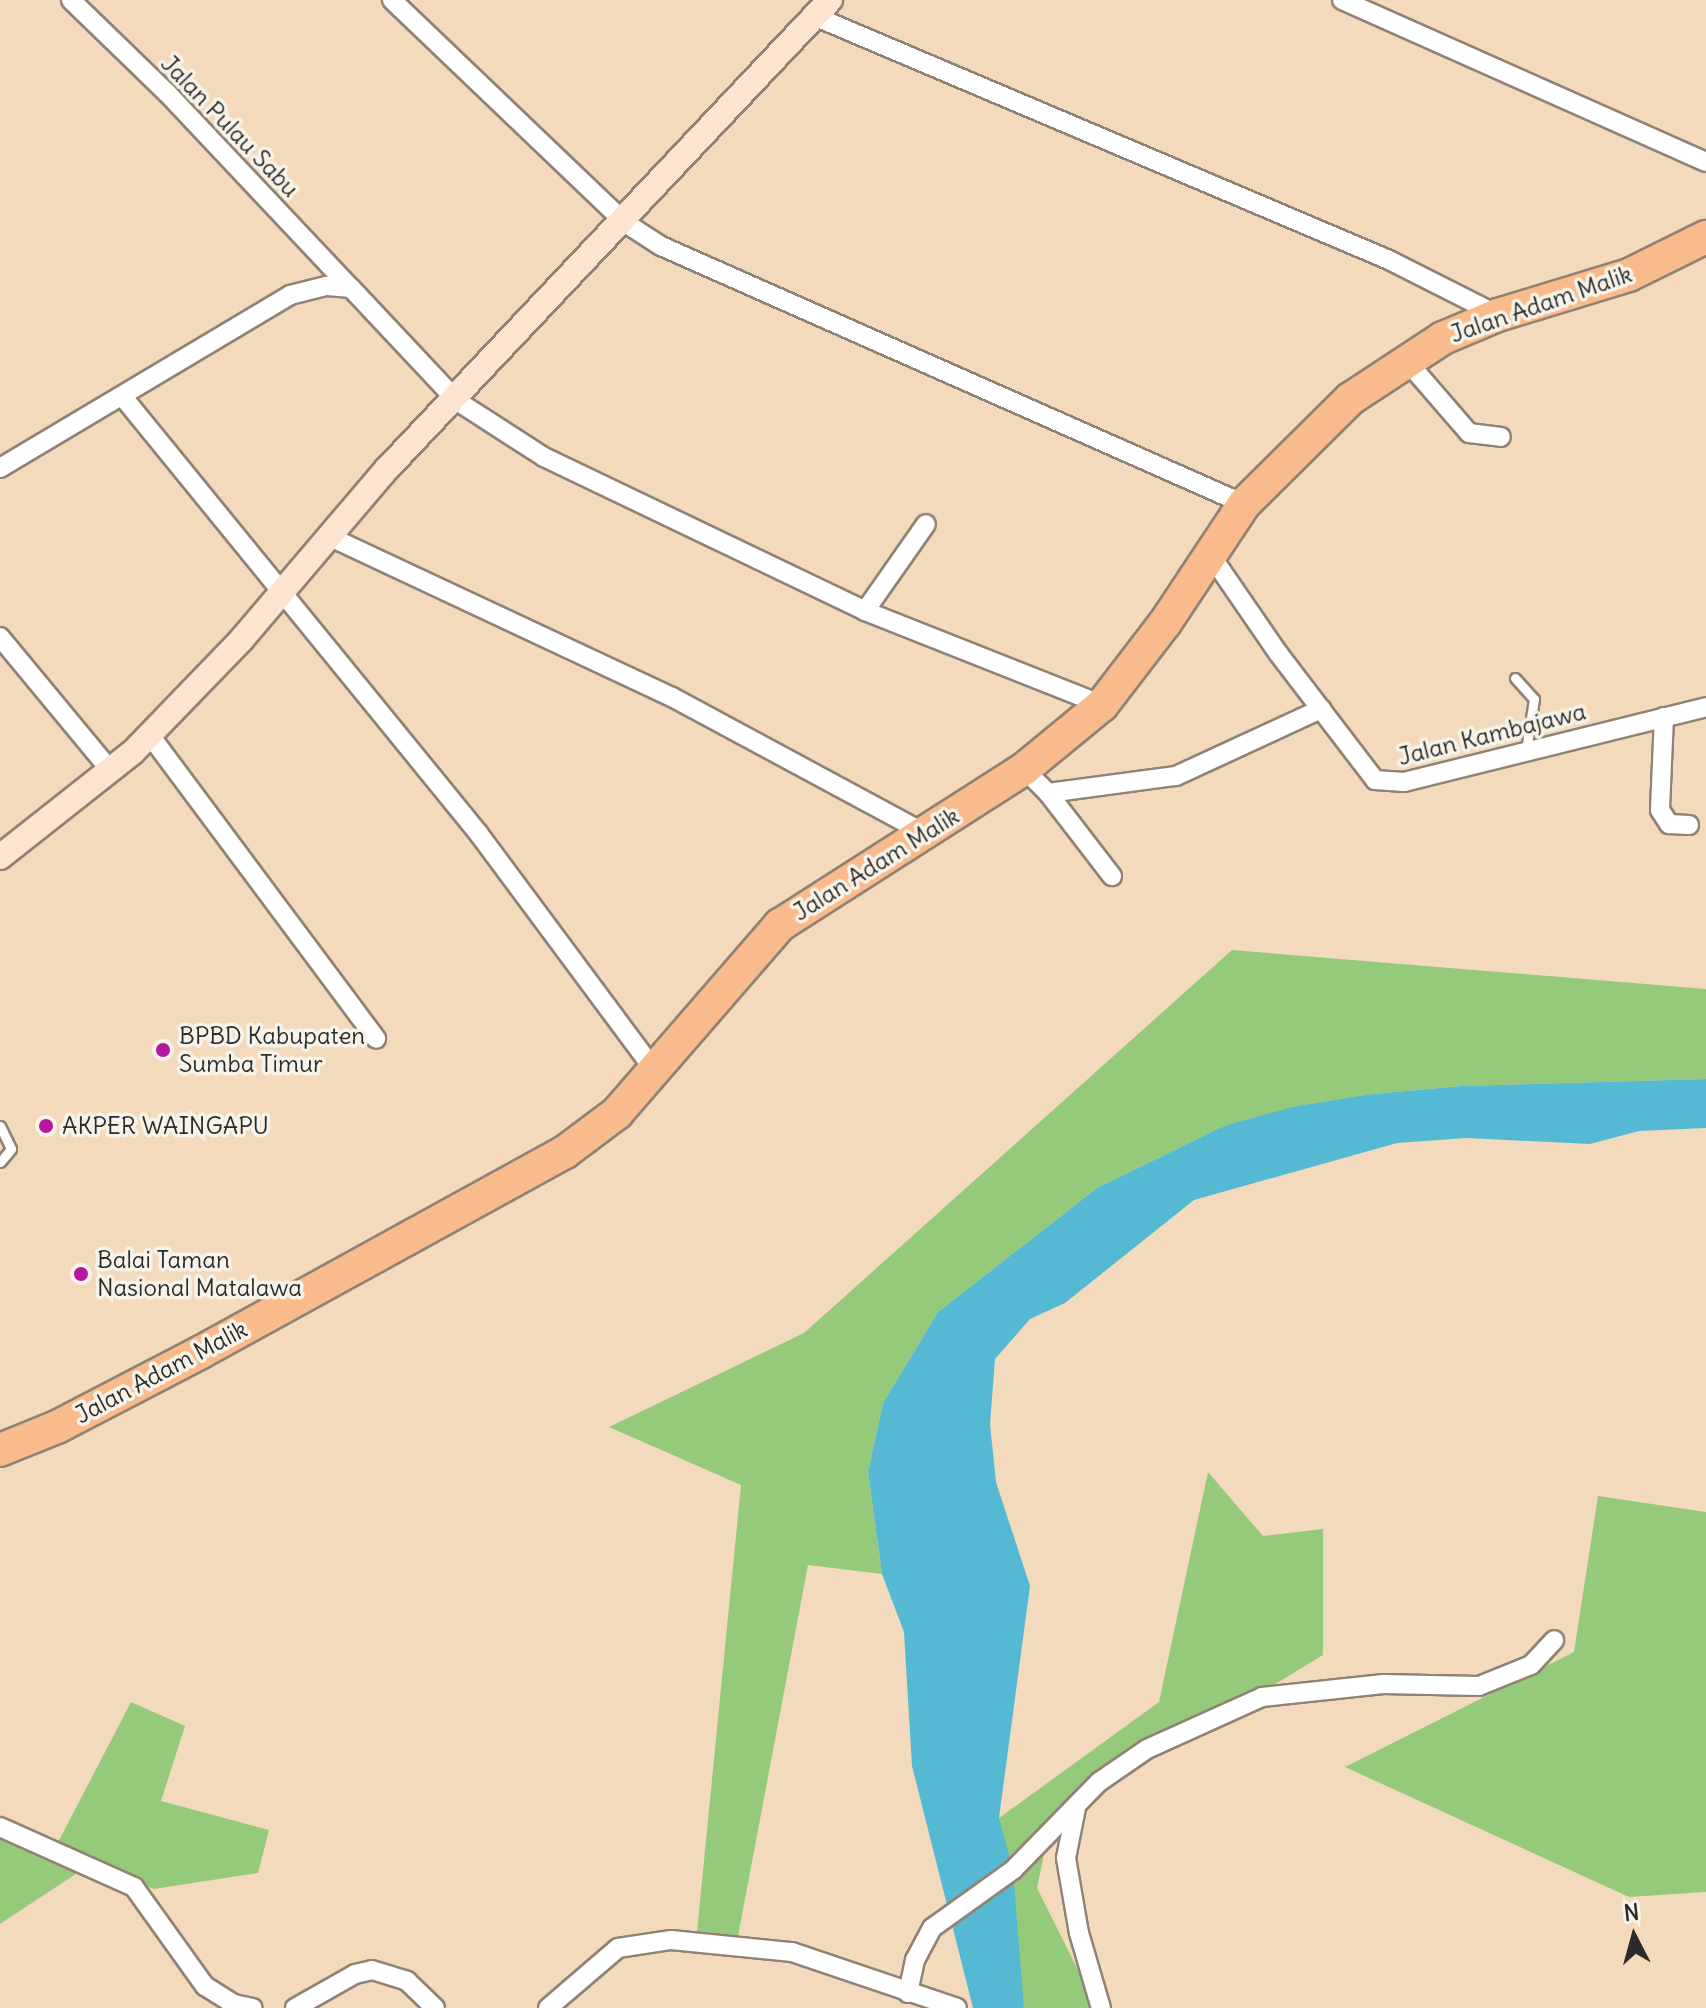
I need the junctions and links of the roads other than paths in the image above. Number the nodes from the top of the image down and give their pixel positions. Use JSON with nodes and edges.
{"nodes":[{"id":1,"x":71,"y":0,"type":"edge"},
{"id":2,"x":392,"y":0,"type":"edge"},
{"id":3,"x":1342,"y":0,"type":"edge"},
{"id":4,"x":822,"y":8,"type":"edge"},
{"id":5,"x":1706,"y":162,"type":"edge"},
{"id":6,"x":624,"y":222,"type":"junction"},
{"id":7,"x":1706,"y":237,"type":"edge"},
{"id":8,"x":351,"y":288,"type":"junction"},
{"id":9,"x":1498,"y":315,"type":"junction"},
{"id":10,"x":1405,"y":359,"type":"junction"},
{"id":11,"x":123,"y":397,"type":"junction"},
{"id":12,"x":457,"y":401,"type":"junction"},
{"id":13,"x":1501,"y":437,"type":"dead end"},
{"id":14,"x":0,"y":468,"type":"edge"},
{"id":15,"x":1244,"y":504,"type":"junction"},
{"id":16,"x":926,"y":524,"type":"dead end"},
{"id":17,"x":328,"y":536,"type":"junction"},
{"id":18,"x":1210,"y":554,"type":"junction"},
{"id":19,"x":283,"y":594,"type":"junction"},
{"id":20,"x":865,"y":611,"type":"junction"},
{"id":21,"x":0,"y":637,"type":"edge"},
{"id":22,"x":1515,"y":678,"type":"dead end"},
{"id":23,"x":1102,"y":705,"type":"junction"},
{"id":24,"x":1706,"y":707,"type":"edge"},
{"id":25,"x":1321,"y":709,"type":"junction"},
{"id":26,"x":1664,"y":717,"type":"junction"},
{"id":27,"x":149,"y":734,"type":"junction"},
{"id":28,"x":1526,"y":750,"type":"junction"},
{"id":29,"x":1024,"y":769,"type":"junction"},
{"id":30,"x":111,"y":771,"type":"junction"},
{"id":31,"x":1048,"y":793,"type":"junction"},
{"id":32,"x":1689,"y":825,"type":"dead end"},
{"id":33,"x":925,"y":833,"type":"junction"},
{"id":34,"x":0,"y":857,"type":"edge"},
{"id":35,"x":1112,"y":876,"type":"dead end"},
{"id":36,"x":376,"y":1039,"type":"dead end"},
{"id":37,"x":652,"y":1067,"type":"junction"},
{"id":38,"x":0,"y":1126,"type":"edge"},
{"id":39,"x":0,"y":1162,"type":"edge"},
{"id":40,"x":0,"y":1450,"type":"edge"},
{"id":41,"x":1554,"y":1640,"type":"dead end"},
{"id":42,"x":1078,"y":1803,"type":"junction"},
{"id":43,"x":0,"y":1827,"type":"edge"},
{"id":44,"x":908,"y":1993,"type":"junction"},
{"id":45,"x":253,"y":2008,"type":"edge"},
{"id":46,"x":295,"y":2008,"type":"edge"},
{"id":47,"x":435,"y":2008,"type":"edge"},
{"id":48,"x":548,"y":2008,"type":"edge"},
{"id":49,"x":957,"y":2008,"type":"edge"},
{"id":50,"x":1101,"y":2008,"type":"edge"}],
"edges":[{"from":1,"to":8,"type":"street","name":"Jalan Pulau Sabu"},
{"from":2,"to":6,"type":"street"},
{"from":3,"to":5,"type":"street"},
{"from":4,"to":6,"type":"street"},
{"from":4,"to":9,"type":"street"},
{"from":6,"to":12,"type":"street"},
{"from":6,"to":15,"type":"street"},
{"from":7,"to":9,"type":"highway","name":"Jalan Adam Malik"},
{"from":8,"to":11,"type":"street"},
{"from":8,"to":12,"type":"street","name":"Jalan Pulau Sabu"},
{"from":9,"to":10,"type":"highway","name":"Jalan Adam Malik"},
{"from":10,"to":13,"type":"street"},
{"from":10,"to":15,"type":"highway","name":"Jalan Adam Malik"},
{"from":11,"to":14,"type":"street"},
{"from":11,"to":19,"type":"street"},
{"from":12,"to":17,"type":"street"},
{"from":12,"to":20,"type":"street","name":"Jalan Pulau Sabu"},
{"from":15,"to":18,"type":"highway","name":"Jalan Adam Malik"},
{"from":16,"to":20,"type":"street"},
{"from":17,"to":19,"type":"street"},
{"from":17,"to":33,"type":"street"},
{"from":18,"to":23,"type":"highway","name":"Jalan Adam Malik"},
{"from":18,"to":25,"type":"street","name":"Jalan Kambajawa"},
{"from":19,"to":27,"type":"street"},
{"from":19,"to":37,"type":"street"},
{"from":20,"to":23,"type":"street","name":"Jalan Pulau Sabu"},
{"from":21,"to":30,"type":"street"},
{"from":22,"to":28,"type":"lane"},
{"from":23,"to":29,"type":"highway","name":"Jalan Adam Malik"},
{"from":24,"to":26,"type":"street","name":"Jalan Kambajawa"},
{"from":25,"to":28,"type":"street","name":"Jalan Kambajawa"},
{"from":25,"to":31,"type":"street"},
{"from":26,"to":28,"type":"street","name":"Jalan Kambajawa"},
{"from":26,"to":32,"type":"street"},
{"from":27,"to":30,"type":"street"},
{"from":27,"to":36,"type":"street"},
{"from":29,"to":31,"type":"street"},
{"from":29,"to":33,"type":"highway","name":"Jalan Adam Malik"},
{"from":30,"to":34,"type":"street"},
{"from":31,"to":35,"type":"street"},
{"from":33,"to":37,"type":"highway","name":"Jalan Adam Malik"},
{"from":37,"to":40,"type":"highway","name":"Jalan Adam Malik"},
{"from":38,"to":39,"type":"lane"},
{"from":41,"to":42,"type":"street"},
{"from":42,"to":44,"type":"street"},
{"from":42,"to":50,"type":"street"},
{"from":43,"to":45,"type":"street"},
{"from":44,"to":48,"type":"street"},
{"from":44,"to":49,"type":"street"},
{"from":46,"to":47,"type":"street"}]}
